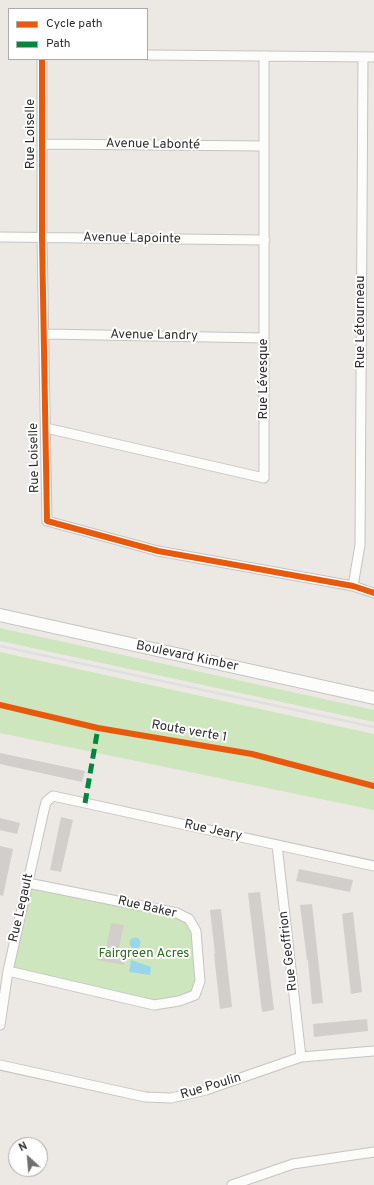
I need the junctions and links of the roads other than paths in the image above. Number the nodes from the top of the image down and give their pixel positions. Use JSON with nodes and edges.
{"nodes":[{"id":1,"x":148,"y":55,"type":"edge"},
{"id":2,"x":264,"y":56,"type":"junction"},
{"id":3,"x":363,"y":57,"type":"junction"},
{"id":4,"x":374,"y":57,"type":"edge"},
{"id":5,"x":42,"y":60,"type":"edge"},
{"id":6,"x":43,"y":144,"type":"junction"},
{"id":7,"x":264,"y":146,"type":"junction"},
{"id":8,"x":0,"y":237,"type":"edge"},
{"id":9,"x":42,"y":238,"type":"junction"},
{"id":10,"x":265,"y":240,"type":"junction"},
{"id":11,"x":44,"y":334,"type":"junction"},
{"id":12,"x":264,"y":338,"type":"junction"},
{"id":13,"x":46,"y":428,"type":"junction"},
{"id":14,"x":353,"y":586,"type":"junction"},
{"id":15,"x":374,"y":593,"type":"edge"},
{"id":16,"x":0,"y":615,"type":"edge"},
{"id":17,"x":374,"y":698,"type":"edge"},
{"id":18,"x":53,"y":796,"type":"joint"},
{"id":19,"x":277,"y":845,"type":"junction"},
{"id":20,"x":374,"y":866,"type":"edge"},
{"id":21,"x":28,"y":883,"type":"junction"},
{"id":22,"x":8,"y":971,"type":"junction"},
{"id":23,"x":0,"y":1025,"type":"edge"},
{"id":24,"x":374,"y":1051,"type":"edge"},
{"id":25,"x":302,"y":1057,"type":"junction"},
{"id":26,"x":0,"y":1065,"type":"edge"},
{"id":27,"x":374,"y":1152,"type":"edge"},
{"id":28,"x":232,"y":1185,"type":"edge"}],
"edges":[{"from":1,"to":2,"type":"street"},
{"from":2,"to":3,"type":"street"},
{"from":2,"to":7,"type":"street","name":"Rue Lévesque"},
{"from":3,"to":4,"type":"street"},
{"from":3,"to":14,"type":"street","name":"Rue Létourneau"},
{"from":5,"to":6,"type":"street","name":"Rue Loiselle"},
{"from":6,"to":7,"type":"street","name":"Avenue Labonté"},
{"from":6,"to":9,"type":"street","name":"Rue Loiselle"},
{"from":7,"to":10,"type":"street","name":"Rue Lévesque"},
{"from":8,"to":9,"type":"street","name":"Avenue Lapointe"},
{"from":9,"to":10,"type":"street","name":"Avenue Lapointe"},
{"from":9,"to":11,"type":"street","name":"Rue Loiselle"},
{"from":10,"to":12,"type":"street","name":"Rue Lévesque"},
{"from":11,"to":12,"type":"street","name":"Avenue Landry"},
{"from":11,"to":13,"type":"street","name":"Rue Loiselle"},
{"from":12,"to":13,"type":"street","name":"Rue Lévesque"},
{"from":13,"to":14,"type":"street","name":"Rue Loiselle"},
{"from":14,"to":15,"type":"street","name":"Rue Loiselle"},
{"from":16,"to":17,"type":"street","name":"Boulevard Kimber"},
{"from":18,"to":19,"type":"street","name":"Rue Jeary"},
{"from":18,"to":21,"type":"street","name":"Rue Legault"},
{"from":19,"to":20,"type":"street","name":"Rue Jeary"},
{"from":19,"to":25,"type":"street","name":"Rue Geoffrion"},
{"from":21,"to":22,"type":"street","name":"Rue Legault"},
{"from":21,"to":22,"type":"street","name":"Rue Baker"},
{"from":22,"to":23,"type":"street","name":"Rue Legault"},
{"from":24,"to":25,"type":"street","name":"Rue Poulin"},
{"from":25,"to":26,"type":"street","name":"Rue Poulin"},
{"from":27,"to":28,"type":"street"}]}
